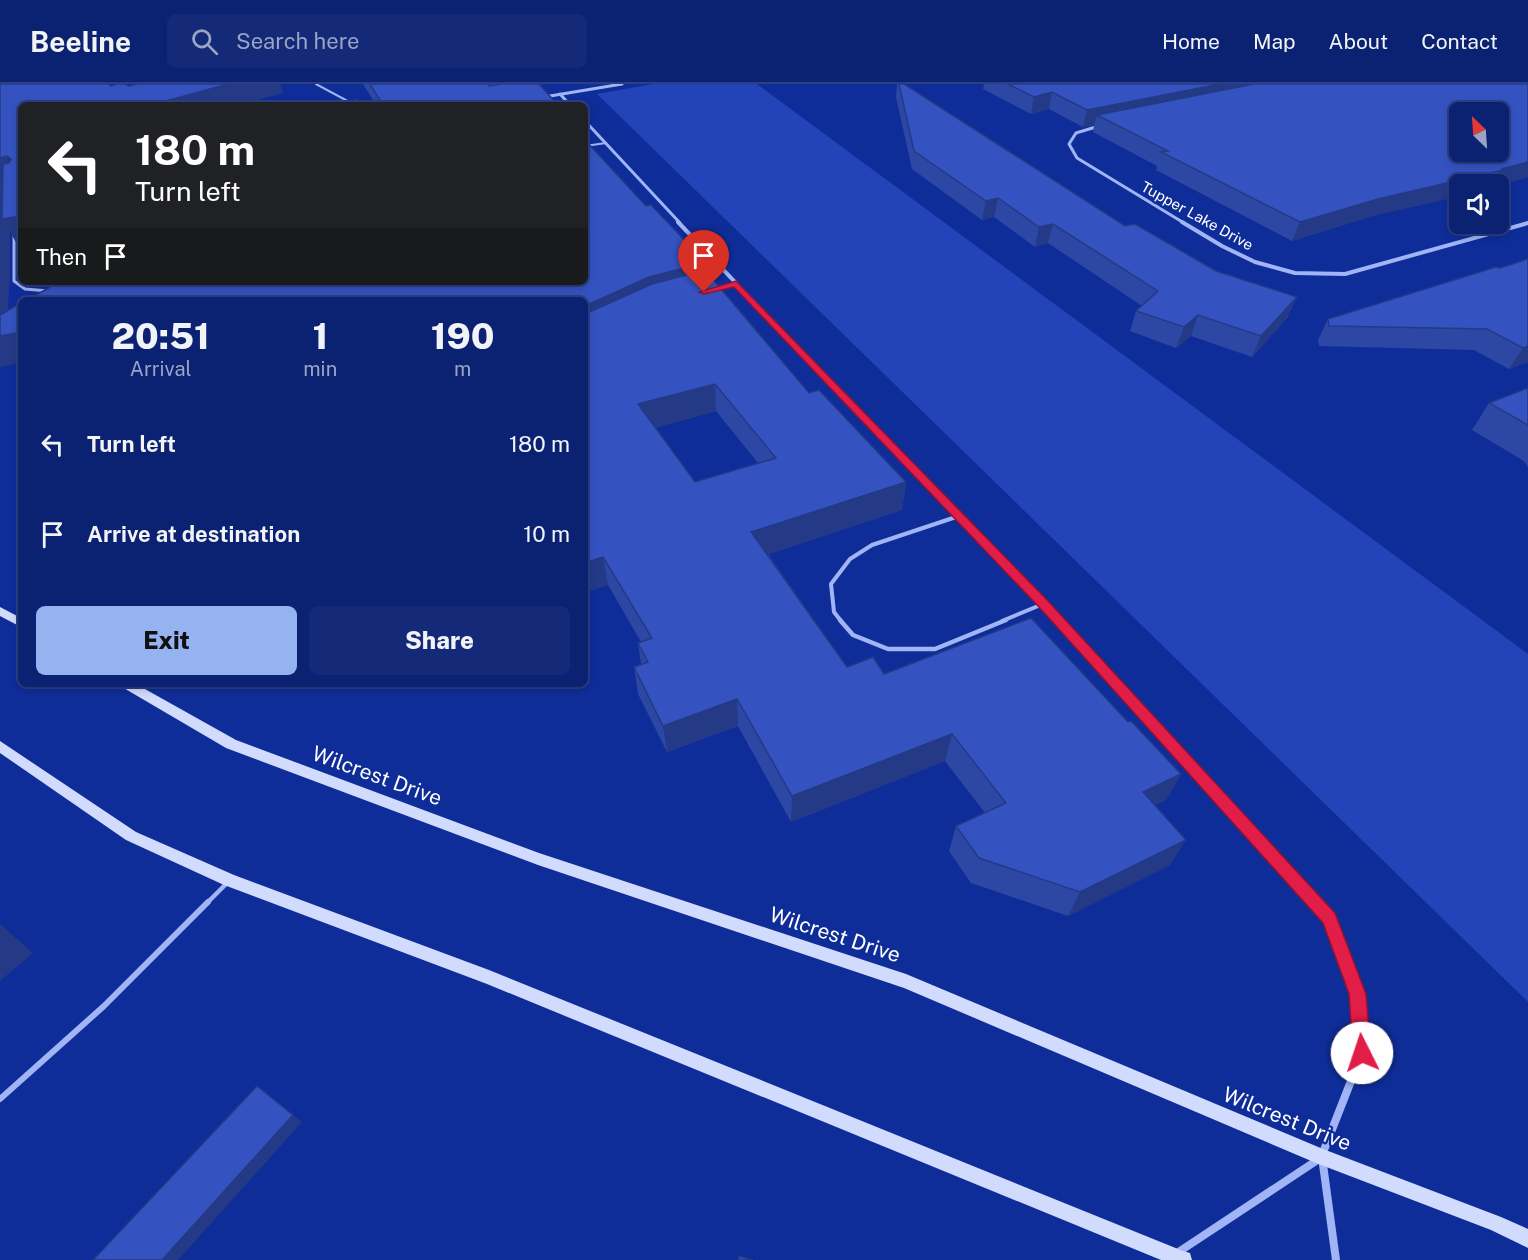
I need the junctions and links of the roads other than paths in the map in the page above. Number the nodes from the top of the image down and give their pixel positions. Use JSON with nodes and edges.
{"nodes":[{"id":1,"x":316,"y":84,"type":"edge"},
{"id":2,"x":622,"y":84,"type":"edge"},
{"id":3,"x":561,"y":94,"type":"junction"},
{"id":4,"x":539,"y":98,"type":"edge"},
{"id":5,"x":349,"y":102,"type":"edge"},
{"id":6,"x":568,"y":102,"type":"edge"},
{"id":7,"x":588,"y":124,"type":"edge"},
{"id":8,"x":1103,"y":125,"type":"edge"},
{"id":9,"x":606,"y":143,"type":"junction"},
{"id":10,"x":588,"y":146,"type":"edge"},
{"id":11,"x":1528,"y":223,"type":"edge"},
{"id":12,"x":14,"y":228,"type":"edge"},
{"id":13,"x":14,"y":250,"type":"junction"},
{"id":14,"x":18,"y":250,"type":"edge"},
{"id":15,"x":18,"y":284,"type":"edge"},
{"id":16,"x":736,"y":284,"type":"junction"},
{"id":17,"x":20,"y":285,"type":"edge"},
{"id":18,"x":59,"y":289,"type":"edge"},
{"id":19,"x":37,"y":290,"type":"junction"},
{"id":20,"x":707,"y":291,"type":"edge"},
{"id":21,"x":36,"y":297,"type":"edge"},
{"id":22,"x":959,"y":516,"type":"junction"},
{"id":23,"x":1043,"y":604,"type":"junction"},
{"id":24,"x":0,"y":611,"type":"edge"},
{"id":25,"x":18,"y":622,"type":"edge"},
{"id":26,"x":131,"y":687,"type":"edge"},
{"id":27,"x":0,"y":746,"type":"edge"},
{"id":28,"x":230,"y":880,"type":"junction"},
{"id":29,"x":0,"y":1099,"type":"edge"},
{"id":30,"x":1322,"y":1157,"type":"junction"},
{"id":31,"x":1528,"y":1239,"type":"edge"},
{"id":32,"x":1176,"y":1258,"type":"edge"},
{"id":33,"x":1336,"y":1260,"type":"edge"}],
"edges":[{"from":1,"to":5,"type":"lane"},
{"from":2,"to":3,"type":"street"},
{"from":3,"to":4,"type":"street"},
{"from":3,"to":6,"type":"street"},
{"from":7,"to":9,"type":"street"},
{"from":8,"to":11,"type":"street","name":"Tupper Lake Drive"},
{"from":9,"to":10,"type":"lane"},
{"from":9,"to":16,"type":"street"},
{"from":12,"to":13,"type":"lane"},
{"from":13,"to":14,"type":"lane"},
{"from":13,"to":15,"type":"lane"},
{"from":16,"to":20,"type":"lane"},
{"from":16,"to":22,"type":"street"},
{"from":17,"to":19,"type":"lane"},
{"from":18,"to":19,"type":"lane"},
{"from":19,"to":21,"type":"lane"},
{"from":22,"to":23,"type":"street"},
{"from":22,"to":23,"type":"lane"},
{"from":23,"to":30,"type":"street"},
{"from":24,"to":25,"type":"main road"},
{"from":26,"to":30,"type":"main road","name":"Wilcrest Drive"},
{"from":27,"to":28,"type":"main road"},
{"from":28,"to":29,"type":"lane"},
{"from":28,"to":32,"type":"main road"},
{"from":30,"to":31,"type":"main road","name":"Wilcrest Drive"},
{"from":30,"to":32,"type":"street"},
{"from":30,"to":33,"type":"street"}]}
